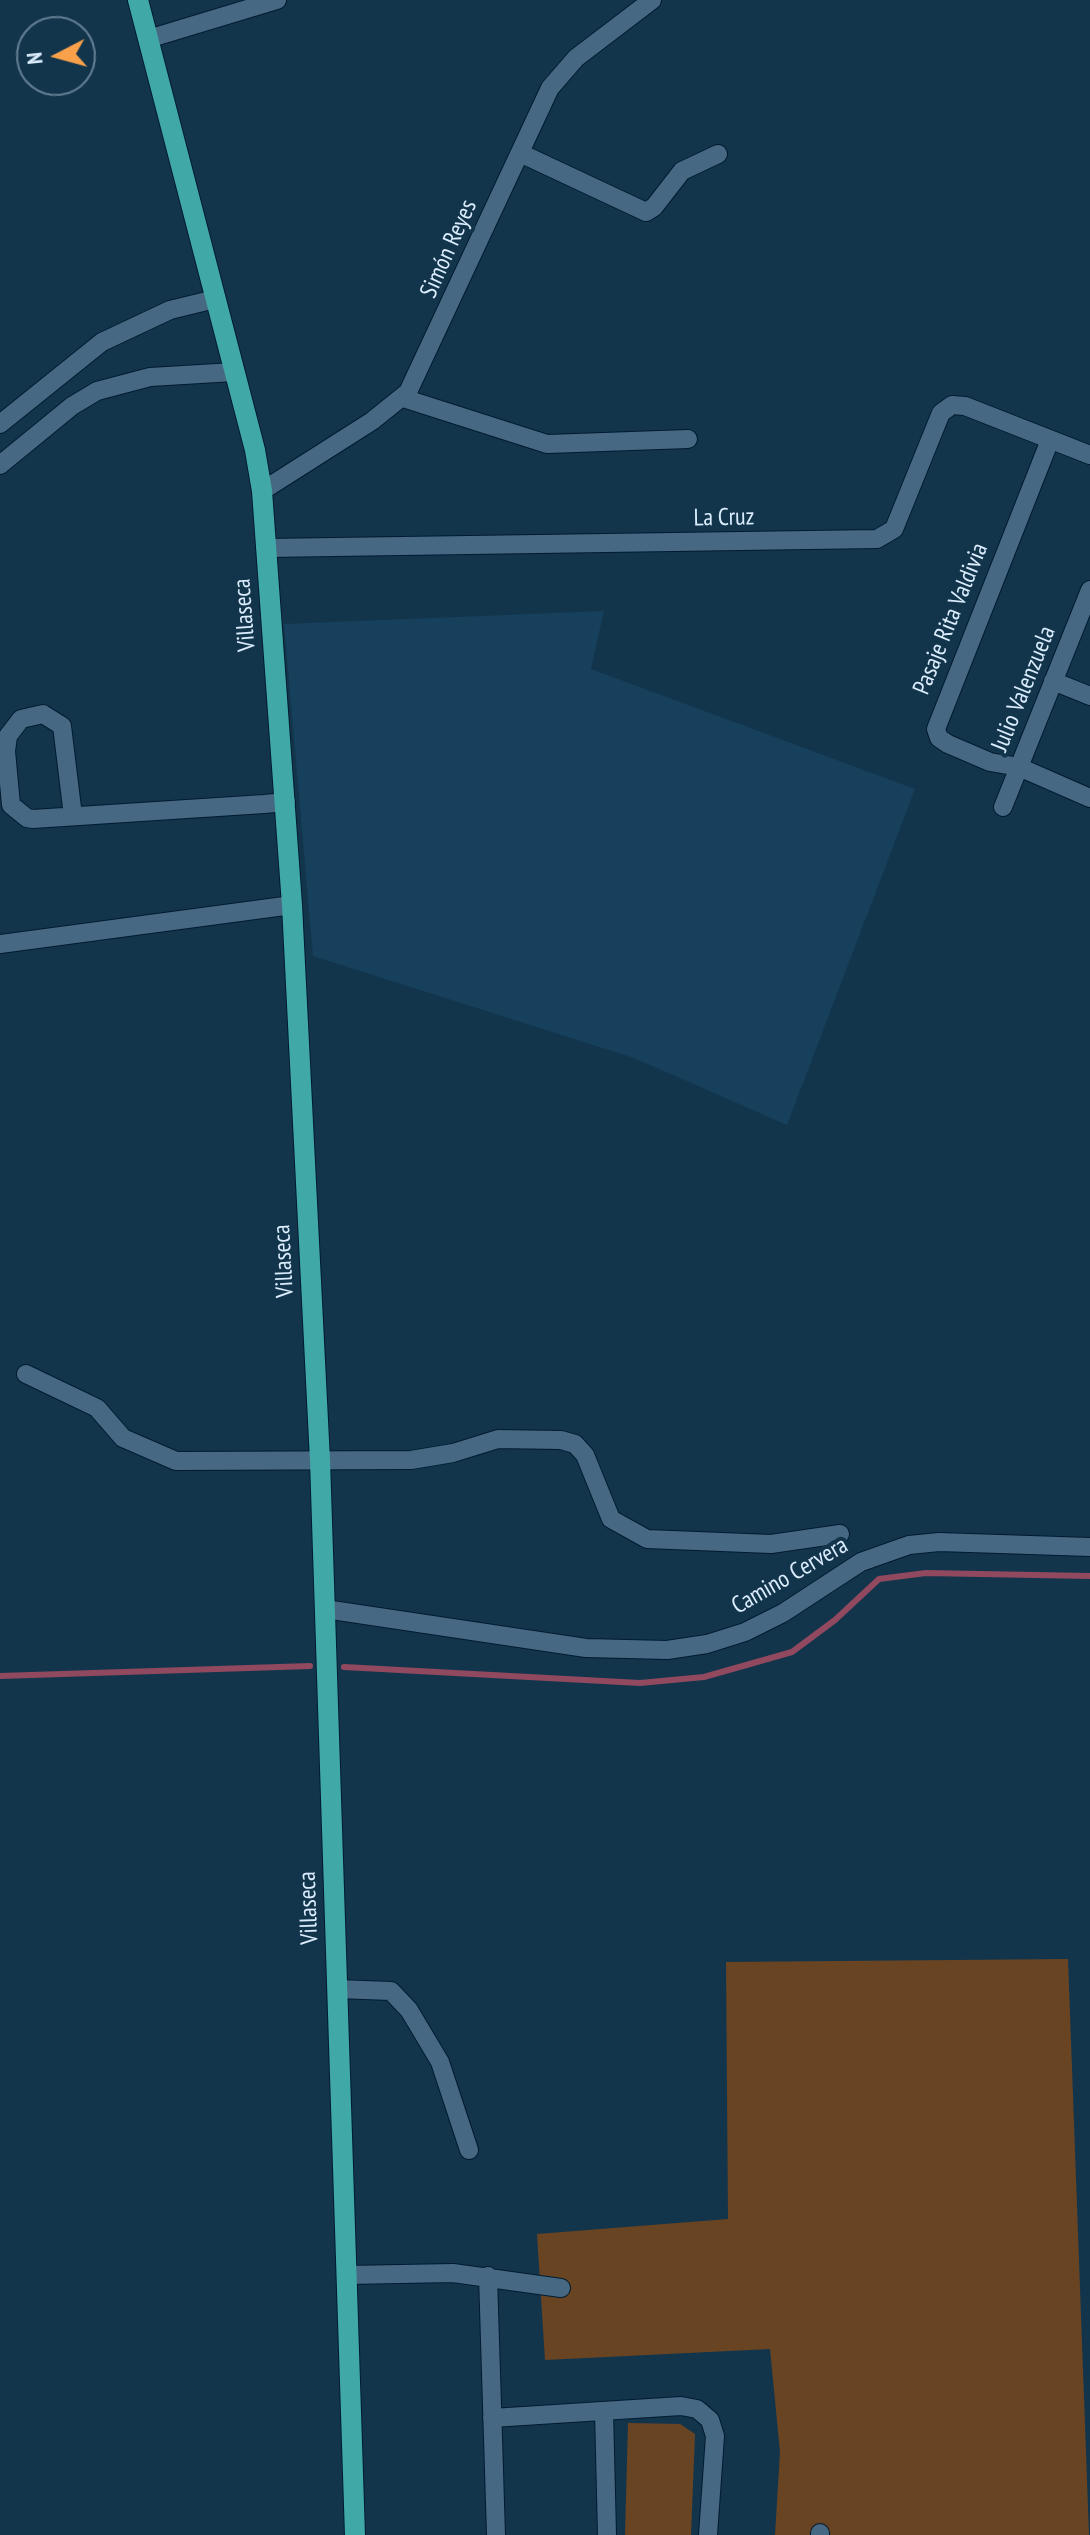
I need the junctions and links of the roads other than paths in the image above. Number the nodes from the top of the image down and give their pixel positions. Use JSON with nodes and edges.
{"nodes":[{"id":1,"x":138,"y":0,"type":"edge"},
{"id":2,"x":277,"y":0,"type":"edge"},
{"id":3,"x":652,"y":0,"type":"edge"},
{"id":4,"x":148,"y":39,"type":"junction"},
{"id":5,"x":520,"y":153,"type":"junction"},
{"id":6,"x":718,"y":154,"type":"dead end"},
{"id":7,"x":215,"y":299,"type":"junction"},
{"id":8,"x":234,"y":372,"type":"junction"},
{"id":9,"x":403,"y":398,"type":"junction"},
{"id":10,"x":0,"y":424,"type":"edge"},
{"id":11,"x":688,"y":439,"type":"dead end"},
{"id":12,"x":1050,"y":440,"type":"junction"},
{"id":13,"x":1090,"y":455,"type":"edge"},
{"id":14,"x":0,"y":465,"type":"edge"},
{"id":15,"x":262,"y":491,"type":"junction"},
{"id":16,"x":266,"y":548,"type":"junction"},
{"id":17,"x":1090,"y":591,"type":"edge"},
{"id":18,"x":1053,"y":681,"type":"junction"},
{"id":19,"x":1090,"y":696,"type":"edge"},
{"id":20,"x":1019,"y":767,"type":"junction"},
{"id":21,"x":1090,"y":798,"type":"edge"},
{"id":22,"x":286,"y":802,"type":"junction"},
{"id":23,"x":1003,"y":807,"type":"dead end"},
{"id":24,"x":73,"y":816,"type":"junction"},
{"id":25,"x":292,"y":905,"type":"junction"},
{"id":26,"x":0,"y":944,"type":"edge"},
{"id":27,"x":26,"y":1374,"type":"dead end"},
{"id":28,"x":320,"y":1460,"type":"junction"},
{"id":29,"x":840,"y":1534,"type":"dead end"},
{"id":30,"x":1090,"y":1547,"type":"edge"},
{"id":31,"x":325,"y":1609,"type":"junction"},
{"id":32,"x":337,"y":1989,"type":"junction"},
{"id":33,"x":469,"y":2150,"type":"dead end"},
{"id":34,"x":347,"y":2275,"type":"junction"},
{"id":35,"x":488,"y":2276,"type":"junction"},
{"id":36,"x":561,"y":2288,"type":"dead end"},
{"id":37,"x":604,"y":2411,"type":"junction"},
{"id":38,"x":492,"y":2418,"type":"junction"},
{"id":39,"x":355,"y":2535,"type":"edge"},
{"id":40,"x":496,"y":2535,"type":"edge"},
{"id":41,"x":607,"y":2535,"type":"edge"},
{"id":42,"x":708,"y":2535,"type":"edge"}],
"edges":[{"from":1,"to":4,"type":"main road","name":"Villaseca"},
{"from":2,"to":4,"type":"street"},
{"from":3,"to":5,"type":"street","name":"Simón Reyes"},
{"from":4,"to":7,"type":"main road","name":"Villaseca"},
{"from":5,"to":6,"type":"street"},
{"from":5,"to":9,"type":"street","name":"Simón Reyes"},
{"from":7,"to":8,"type":"main road","name":"Villaseca"},
{"from":7,"to":10,"type":"street"},
{"from":8,"to":14,"type":"street"},
{"from":8,"to":15,"type":"main road","name":"Villaseca"},
{"from":9,"to":11,"type":"street"},
{"from":9,"to":15,"type":"street","name":"Simón Reyes"},
{"from":12,"to":13,"type":"street","name":"La Cruz"},
{"from":12,"to":16,"type":"street","name":"La Cruz"},
{"from":12,"to":20,"type":"street","name":"Pasaje Rita Valdivia"},
{"from":15,"to":16,"type":"main road","name":"Villaseca"},
{"from":16,"to":22,"type":"main road","name":"Villaseca"},
{"from":17,"to":18,"type":"street","name":"Julio Valenzuela"},
{"from":18,"to":19,"type":"street"},
{"from":18,"to":20,"type":"street","name":"Julio Valenzuela"},
{"from":20,"to":21,"type":"street"},
{"from":20,"to":23,"type":"street","name":"Julio Valenzuela"},
{"from":22,"to":24,"type":"street"},
{"from":22,"to":25,"type":"main road","name":"Villaseca"},
{"from":24,"to":24,"type":"street"},
{"from":25,"to":26,"type":"street"},
{"from":25,"to":28,"type":"main road","name":"Villaseca"},
{"from":27,"to":28,"type":"street"},
{"from":28,"to":29,"type":"street"},
{"from":28,"to":31,"type":"main road","name":"Villaseca"},
{"from":30,"to":31,"type":"street","name":"Camino Cervera"},
{"from":31,"to":32,"type":"main road","name":"Villaseca"},
{"from":32,"to":33,"type":"street"},
{"from":32,"to":34,"type":"main road","name":"Villaseca"},
{"from":34,"to":35,"type":"street"},
{"from":34,"to":39,"type":"main road","name":"Villaseca"},
{"from":35,"to":36,"type":"street"},
{"from":35,"to":38,"type":"street"},
{"from":37,"to":38,"type":"street"},
{"from":37,"to":41,"type":"street"},
{"from":37,"to":42,"type":"street"},
{"from":38,"to":40,"type":"street"}]}
